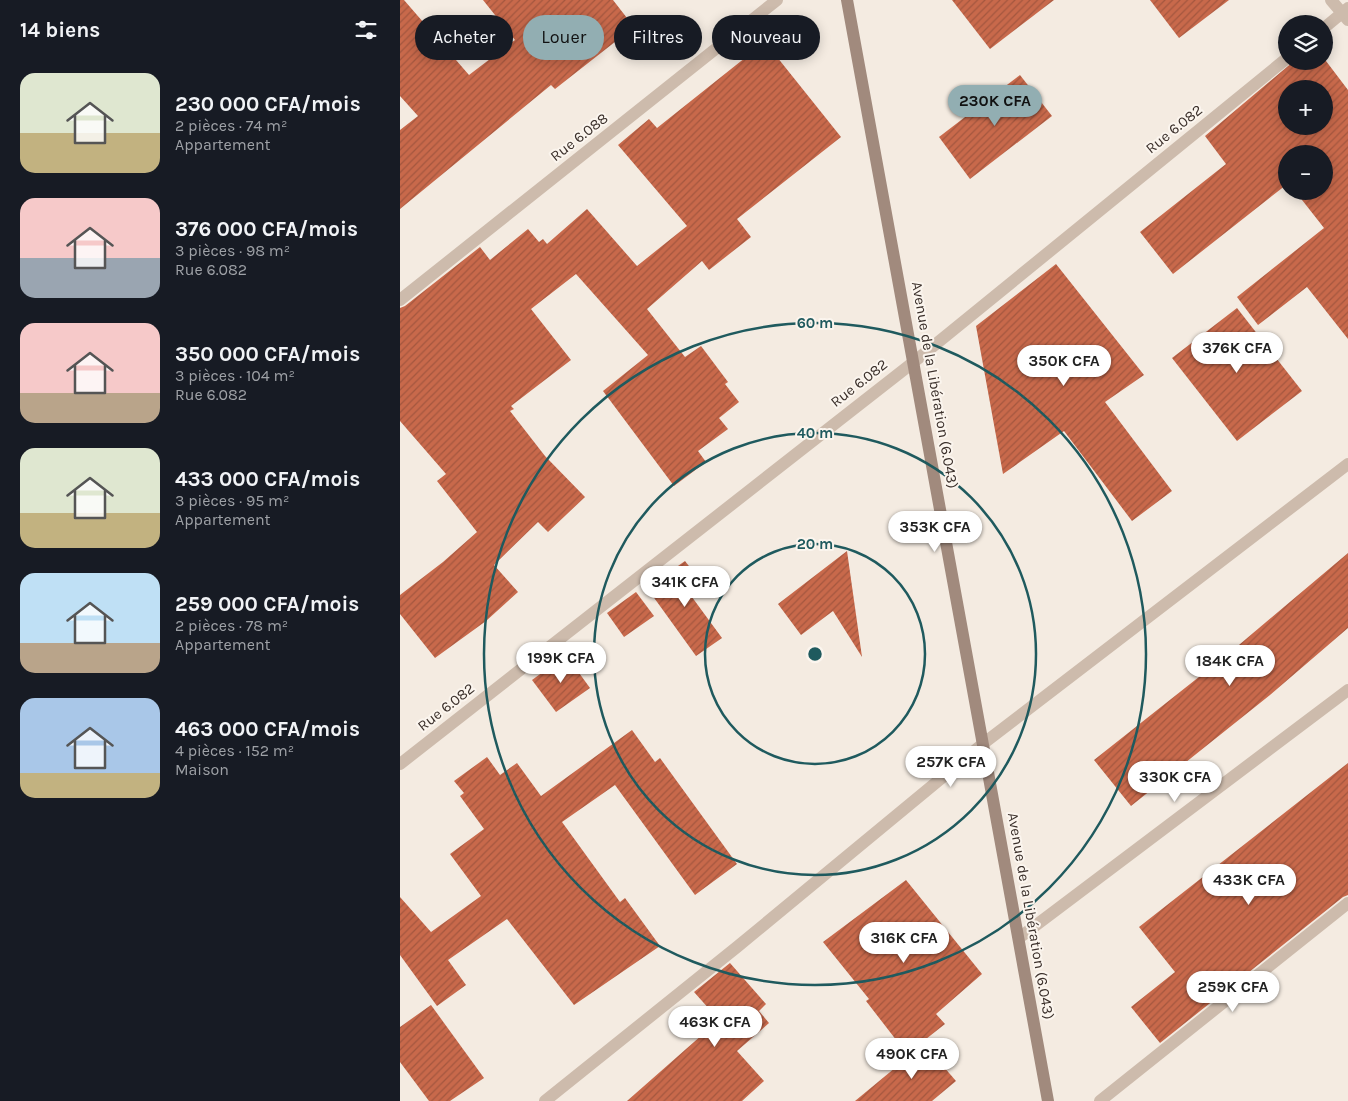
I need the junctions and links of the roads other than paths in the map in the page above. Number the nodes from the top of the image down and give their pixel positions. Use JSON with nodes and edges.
{"nodes":[{"id":1,"x":777,"y":0,"type":"edge"},
{"id":2,"x":847,"y":0,"type":"edge"},
{"id":3,"x":1332,"y":0,"type":"edge"},
{"id":4,"x":1346,"y":14,"type":"edge"},
{"id":5,"x":1333,"y":22,"type":"edge"},
{"id":6,"x":1278,"y":65,"type":"edge"},
{"id":7,"x":400,"y":300,"type":"edge"},
{"id":8,"x":915,"y":361,"type":"junction"},
{"id":9,"x":1348,"y":464,"type":"edge"},
{"id":10,"x":1348,"y":690,"type":"edge"},
{"id":11,"x":984,"y":743,"type":"junction"},
{"id":12,"x":400,"y":764,"type":"edge"},
{"id":13,"x":1348,"y":902,"type":"edge"},
{"id":14,"x":1019,"y":938,"type":"junction"},
{"id":15,"x":545,"y":1101,"type":"edge"},
{"id":16,"x":1048,"y":1101,"type":"edge"},
{"id":17,"x":1100,"y":1101,"type":"edge"}],
"edges":[{"from":1,"to":7,"type":"street","name":"Rue 6.088"},
{"from":2,"to":8,"type":"main road","name":"Avenue de la Libération (6.043)"},
{"from":3,"to":4,"type":"street"},
{"from":4,"to":5,"type":"street"},
{"from":6,"to":8,"type":"street","name":"Rue 6.082"},
{"from":8,"to":11,"type":"main road","name":"Avenue de la Libération (6.043)"},
{"from":8,"to":12,"type":"street","name":"Rue 6.082"},
{"from":9,"to":11,"type":"street"},
{"from":10,"to":14,"type":"street"},
{"from":11,"to":14,"type":"main road","name":"Avenue de la Libération (6.043)"},
{"from":11,"to":15,"type":"street"},
{"from":13,"to":17,"type":"street"},
{"from":14,"to":16,"type":"main road","name":"Avenue de la Libération (6.043)"}]}
